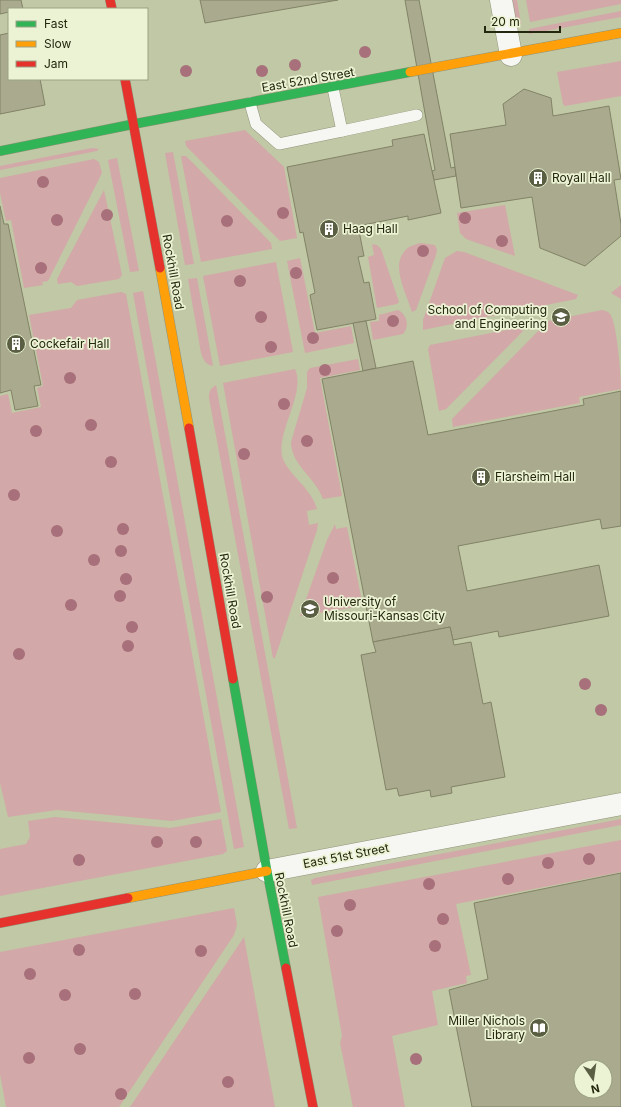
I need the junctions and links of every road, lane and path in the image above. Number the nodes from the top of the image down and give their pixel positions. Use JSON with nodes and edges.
{"nodes":[{"id":1,"x":500,"y":0,"type":"edge"},
{"id":2,"x":621,"y":33,"type":"edge"},
{"id":3,"x":511,"y":55,"type":"junction"},
{"id":4,"x":125,"y":80,"type":"edge"},
{"id":5,"x":333,"y":88,"type":"junction"},
{"id":6,"x":250,"y":103,"type":"junction"},
{"id":7,"x":416,"y":115,"type":"dead end"},
{"id":8,"x":134,"y":124,"type":"junction"},
{"id":9,"x":342,"y":131,"type":"junction"},
{"id":10,"x":0,"y":152,"type":"edge"},
{"id":11,"x":621,"y":804,"type":"edge"},
{"id":12,"x":267,"y":872,"type":"junction"},
{"id":13,"x":0,"y":923,"type":"edge"},
{"id":14,"x":313,"y":1107,"type":"edge"}],
"edges":[{"from":1,"to":3,"type":"street"},
{"from":2,"to":3,"type":"main road","name":"East 52nd Street"},
{"from":3,"to":5,"type":"main road","name":"East 52nd Street"},
{"from":4,"to":8,"type":"main road","name":"Rockhill Road"},
{"from":5,"to":6,"type":"main road","name":"East 52nd Street"},
{"from":5,"to":9,"type":"lane"},
{"from":6,"to":8,"type":"main road","name":"East 52nd Street"},
{"from":6,"to":9,"type":"lane"},
{"from":7,"to":9,"type":"lane"},
{"from":8,"to":10,"type":"main road","name":"East 52nd Street"},
{"from":8,"to":12,"type":"main road","name":"Rockhill Road"},
{"from":11,"to":12,"type":"street","name":"East 51st Street"},
{"from":12,"to":13,"type":"main road","name":"East 51st Street"},
{"from":12,"to":14,"type":"main road","name":"Rockhill Road"}]}
